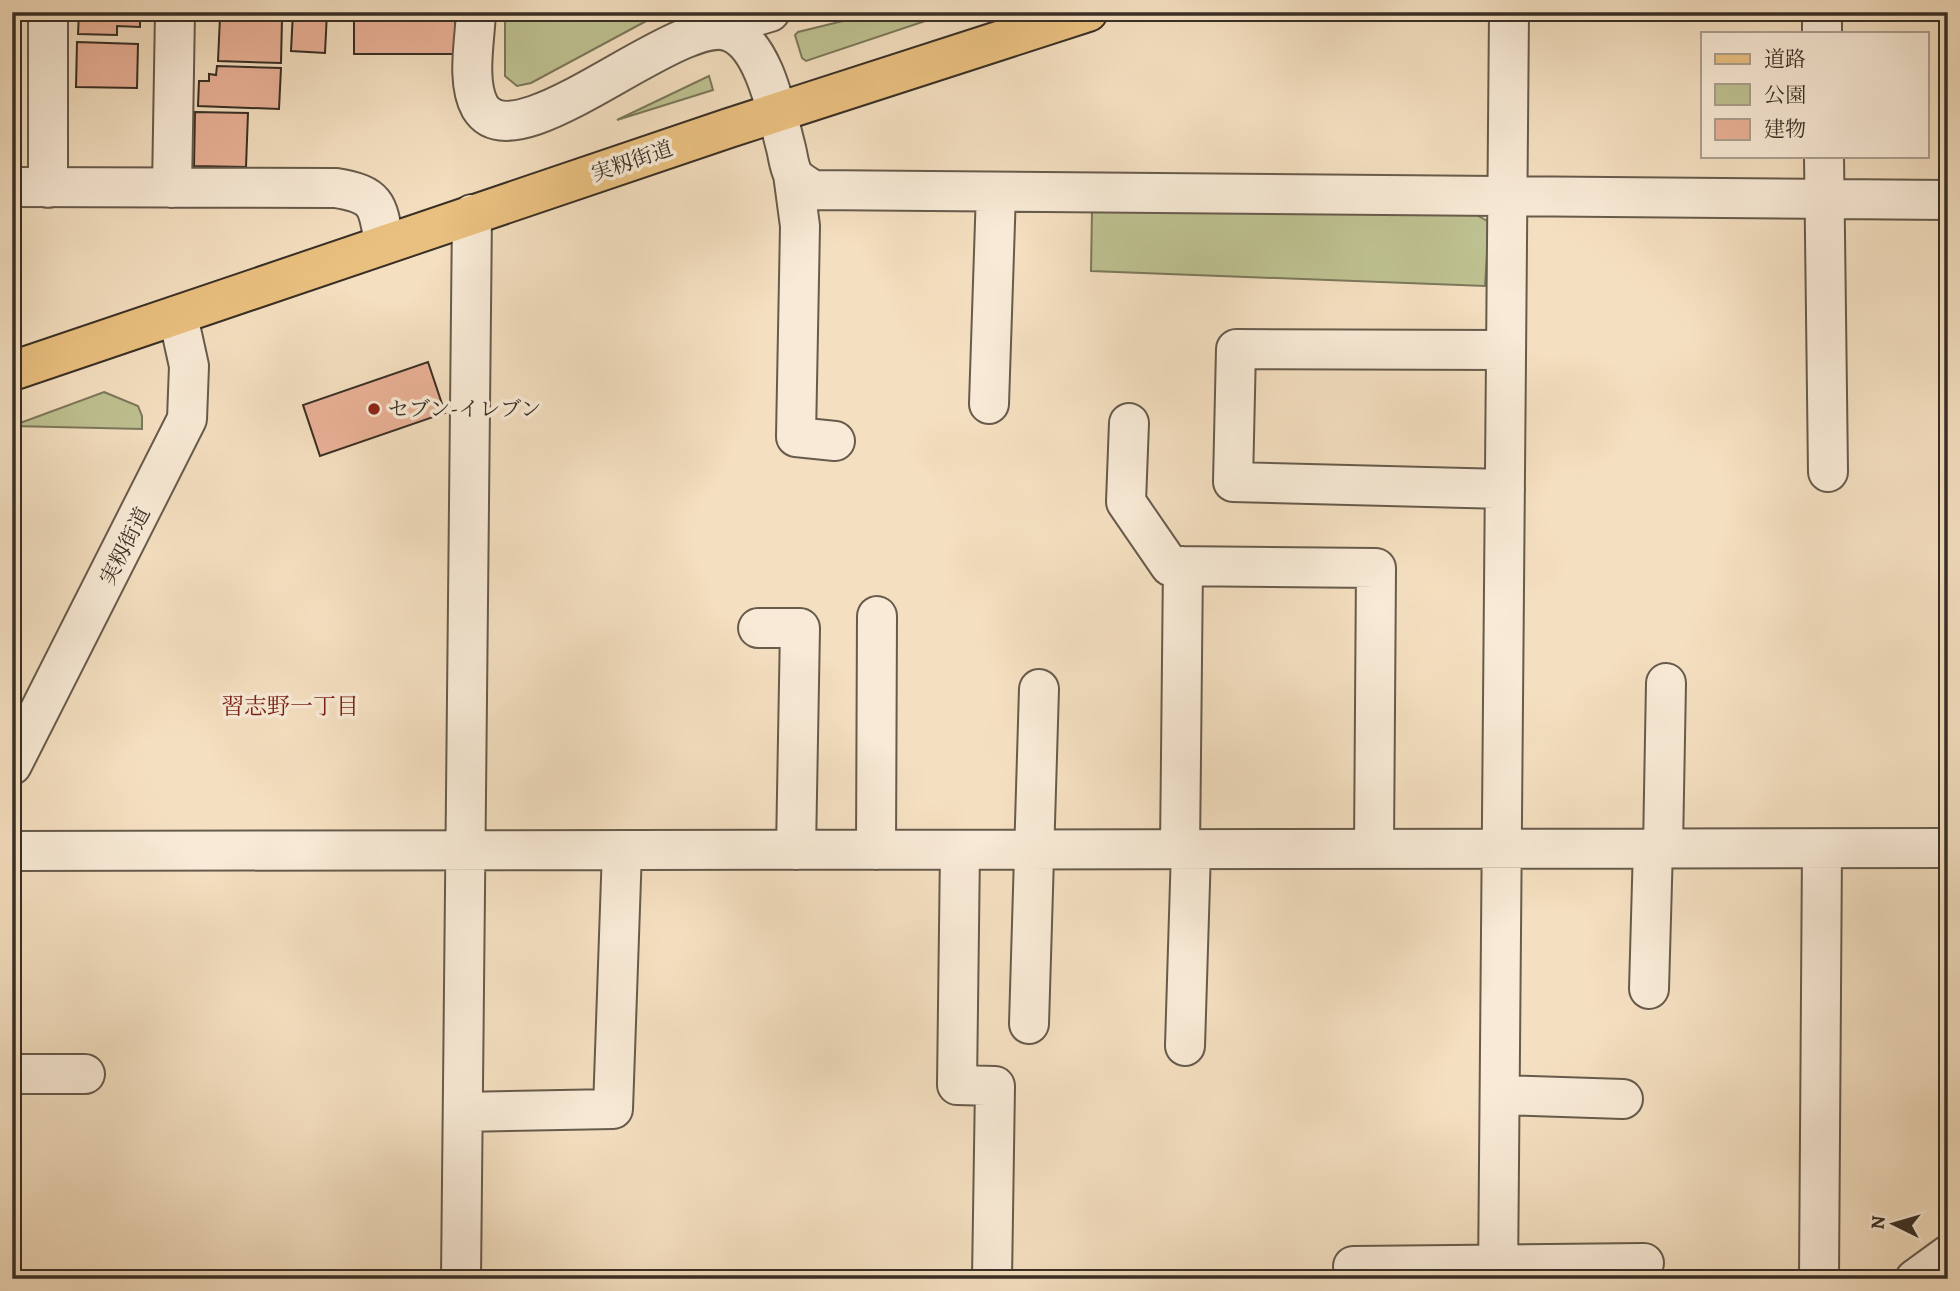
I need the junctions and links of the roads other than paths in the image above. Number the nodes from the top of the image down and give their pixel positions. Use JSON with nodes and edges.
{"nodes":[{"id":1,"x":48,"y":12,"type":"edge"},
{"id":2,"x":175,"y":12,"type":"edge"},
{"id":3,"x":476,"y":12,"type":"edge"},
{"id":4,"x":770,"y":12,"type":"edge"},
{"id":5,"x":1088,"y":12,"type":"edge"},
{"id":6,"x":1509,"y":12,"type":"edge"},
{"id":7,"x":1822,"y":12,"type":"edge"},
{"id":8,"x":710,"y":30,"type":"junction"},
{"id":9,"x":1822,"y":32,"type":"edge"},
{"id":10,"x":776,"y":113,"type":"junction"},
{"id":11,"x":1824,"y":158,"type":"edge"},
{"id":12,"x":793,"y":174,"type":"junction"},
{"id":13,"x":30,"y":187,"type":"edge"},
{"id":14,"x":172,"y":188,"type":"junction"},
{"id":15,"x":996,"y":192,"type":"junction"},
{"id":16,"x":1507,"y":196,"type":"junction"},
{"id":17,"x":1824,"y":199,"type":"junction"},
{"id":18,"x":1948,"y":200,"type":"edge"},
{"id":19,"x":472,"y":214,"type":"junction"},
{"id":20,"x":384,"y":244,"type":"junction"},
{"id":21,"x":178,"y":316,"type":"junction"},
{"id":22,"x":1506,"y":351,"type":"junction"},
{"id":23,"x":12,"y":371,"type":"edge"},
{"id":24,"x":989,"y":404,"type":"dead end"},
{"id":25,"x":1129,"y":423,"type":"dead end"},
{"id":26,"x":835,"y":441,"type":"dead end"},
{"id":27,"x":1828,"y":472,"type":"dead end"},
{"id":28,"x":1505,"y":489,"type":"junction"},
{"id":29,"x":1183,"y":566,"type":"junction"},
{"id":30,"x":877,"y":616,"type":"dead end"},
{"id":31,"x":758,"y":628,"type":"dead end"},
{"id":32,"x":1666,"y":683,"type":"dead end"},
{"id":33,"x":1039,"y":689,"type":"dead end"},
{"id":34,"x":12,"y":765,"type":"edge"},
{"id":35,"x":1502,"y":848,"type":"junction"},
{"id":36,"x":1658,"y":848,"type":"junction"},
{"id":37,"x":1948,"y":848,"type":"edge"},
{"id":38,"x":1374,"y":849,"type":"junction"},
{"id":39,"x":1822,"y":849,"type":"junction"},
{"id":40,"x":466,"y":850,"type":"junction"},
{"id":41,"x":622,"y":850,"type":"junction"},
{"id":42,"x":796,"y":850,"type":"junction"},
{"id":43,"x":876,"y":850,"type":"junction"},
{"id":44,"x":960,"y":850,"type":"junction"},
{"id":45,"x":1034,"y":850,"type":"junction"},
{"id":46,"x":1186,"y":850,"type":"junction"},
{"id":47,"x":12,"y":851,"type":"edge"},
{"id":48,"x":1649,"y":989,"type":"dead end"},
{"id":49,"x":1029,"y":1024,"type":"dead end"},
{"id":50,"x":1185,"y":1046,"type":"dead end"},
{"id":51,"x":12,"y":1074,"type":"edge"},
{"id":52,"x":85,"y":1074,"type":"dead end"},
{"id":53,"x":1500,"y":1096,"type":"junction"},
{"id":54,"x":1623,"y":1099,"type":"dead end"},
{"id":55,"x":463,"y":1112,"type":"junction"},
{"id":56,"x":1948,"y":1255,"type":"edge"},
{"id":57,"x":1644,"y":1263,"type":"dead end"},
{"id":58,"x":1353,"y":1266,"type":"dead end"},
{"id":59,"x":1498,"y":1272,"type":"edge"},
{"id":60,"x":461,"y":1279,"type":"edge"},
{"id":61,"x":992,"y":1279,"type":"edge"},
{"id":62,"x":1819,"y":1279,"type":"edge"},
{"id":63,"x":1914,"y":1279,"type":"edge"}],
"edges":[{"from":1,"to":13,"type":"street"},
{"from":2,"to":14,"type":"street"},
{"from":3,"to":8,"type":"street"},
{"from":4,"to":8,"type":"street"},
{"from":5,"to":10,"type":"main road","name":"実籾街道"},
{"from":6,"to":16,"type":"street"},
{"from":7,"to":9,"type":"street"},
{"from":8,"to":10,"type":"street"},
{"from":10,"to":12,"type":"street"},
{"from":10,"to":19,"type":"main road","name":"実籾街道"},
{"from":11,"to":17,"type":"street"},
{"from":12,"to":15,"type":"street"},
{"from":12,"to":26,"type":"street"},
{"from":13,"to":14,"type":"street"},
{"from":14,"to":20,"type":"street"},
{"from":15,"to":16,"type":"street"},
{"from":15,"to":24,"type":"street"},
{"from":16,"to":17,"type":"street"},
{"from":16,"to":22,"type":"street"},
{"from":17,"to":18,"type":"street"},
{"from":17,"to":27,"type":"street"},
{"from":19,"to":20,"type":"main road","name":"実籾街道"},
{"from":19,"to":40,"type":"street"},
{"from":20,"to":21,"type":"main road","name":"実籾街道"},
{"from":21,"to":23,"type":"main road","name":"実籾街道"},
{"from":21,"to":34,"type":"street","name":"実籾街道"},
{"from":22,"to":28,"type":"street"},
{"from":22,"to":28,"type":"street"},
{"from":25,"to":29,"type":"street"},
{"from":28,"to":35,"type":"street"},
{"from":29,"to":38,"type":"street"},
{"from":29,"to":46,"type":"street"},
{"from":30,"to":43,"type":"street"},
{"from":31,"to":42,"type":"street"},
{"from":32,"to":36,"type":"street"},
{"from":33,"to":45,"type":"street"},
{"from":35,"to":36,"type":"street"},
{"from":35,"to":38,"type":"street"},
{"from":35,"to":53,"type":"street"},
{"from":36,"to":39,"type":"street"},
{"from":36,"to":48,"type":"street"},
{"from":37,"to":39,"type":"street"},
{"from":38,"to":46,"type":"street"},
{"from":39,"to":62,"type":"street"},
{"from":40,"to":41,"type":"street"},
{"from":40,"to":47,"type":"street"},
{"from":40,"to":55,"type":"street"},
{"from":41,"to":42,"type":"street"},
{"from":41,"to":55,"type":"street"},
{"from":42,"to":43,"type":"street"},
{"from":43,"to":44,"type":"street"},
{"from":44,"to":45,"type":"street"},
{"from":44,"to":61,"type":"street"},
{"from":45,"to":46,"type":"street"},
{"from":45,"to":49,"type":"street"},
{"from":46,"to":50,"type":"street"},
{"from":51,"to":52,"type":"street"},
{"from":53,"to":54,"type":"street"},
{"from":53,"to":59,"type":"street"},
{"from":55,"to":60,"type":"street"},
{"from":56,"to":63,"type":"street"},
{"from":57,"to":59,"type":"street"},
{"from":58,"to":59,"type":"street"}]}
